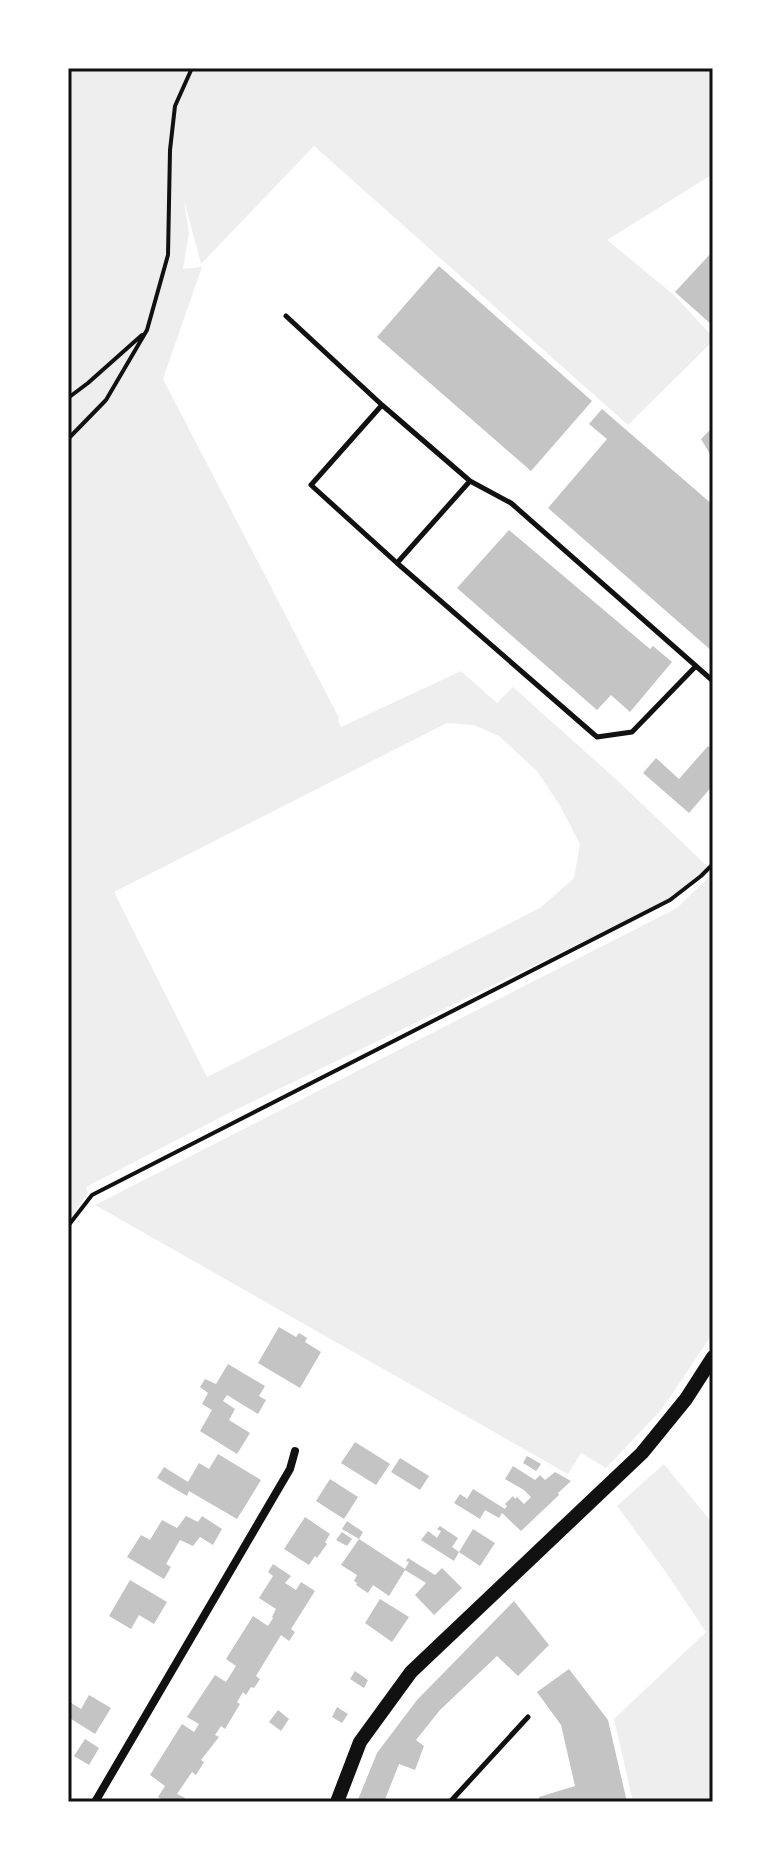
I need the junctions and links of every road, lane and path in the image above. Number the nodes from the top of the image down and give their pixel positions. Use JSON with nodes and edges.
{"nodes":[{"id":1,"x":192,"y":68,"type":"edge"},
{"id":2,"x":286,"y":316,"type":"dead end"},
{"id":3,"x":147,"y":330,"type":"junction"},
{"id":4,"x":68,"y":398,"type":"edge"},
{"id":5,"x":382,"y":405,"type":"junction"},
{"id":6,"x":68,"y":439,"type":"edge"},
{"id":7,"x":470,"y":481,"type":"junction"},
{"id":8,"x":397,"y":563,"type":"junction"},
{"id":9,"x":696,"y":666,"type":"junction"},
{"id":10,"x":713,"y":681,"type":"edge"},
{"id":11,"x":713,"y":864,"type":"edge"},
{"id":12,"x":68,"y":1226,"type":"edge"},
{"id":13,"x":713,"y":1357,"type":"edge"},
{"id":14,"x":295,"y":1451,"type":"dead end"},
{"id":15,"x":528,"y":1717,"type":"dead end"},
{"id":16,"x":95,"y":1802,"type":"edge"},
{"id":17,"x":337,"y":1802,"type":"edge"},
{"id":18,"x":450,"y":1802,"type":"edge"}],
"edges":[{"from":1,"to":3,"type":"path"},
{"from":2,"to":5,"type":"lane"},
{"from":3,"to":4,"type":"path"},
{"from":3,"to":6,"type":"path"},
{"from":5,"to":7,"type":"lane"},
{"from":5,"to":8,"type":"lane"},
{"from":7,"to":8,"type":"lane"},
{"from":7,"to":9,"type":"lane"},
{"from":8,"to":9,"type":"lane"},
{"from":9,"to":10,"type":"lane"},
{"from":11,"to":12,"type":"path"},
{"from":13,"to":17,"type":"main road"},
{"from":14,"to":16,"type":"street"},
{"from":15,"to":18,"type":"lane"}]}
